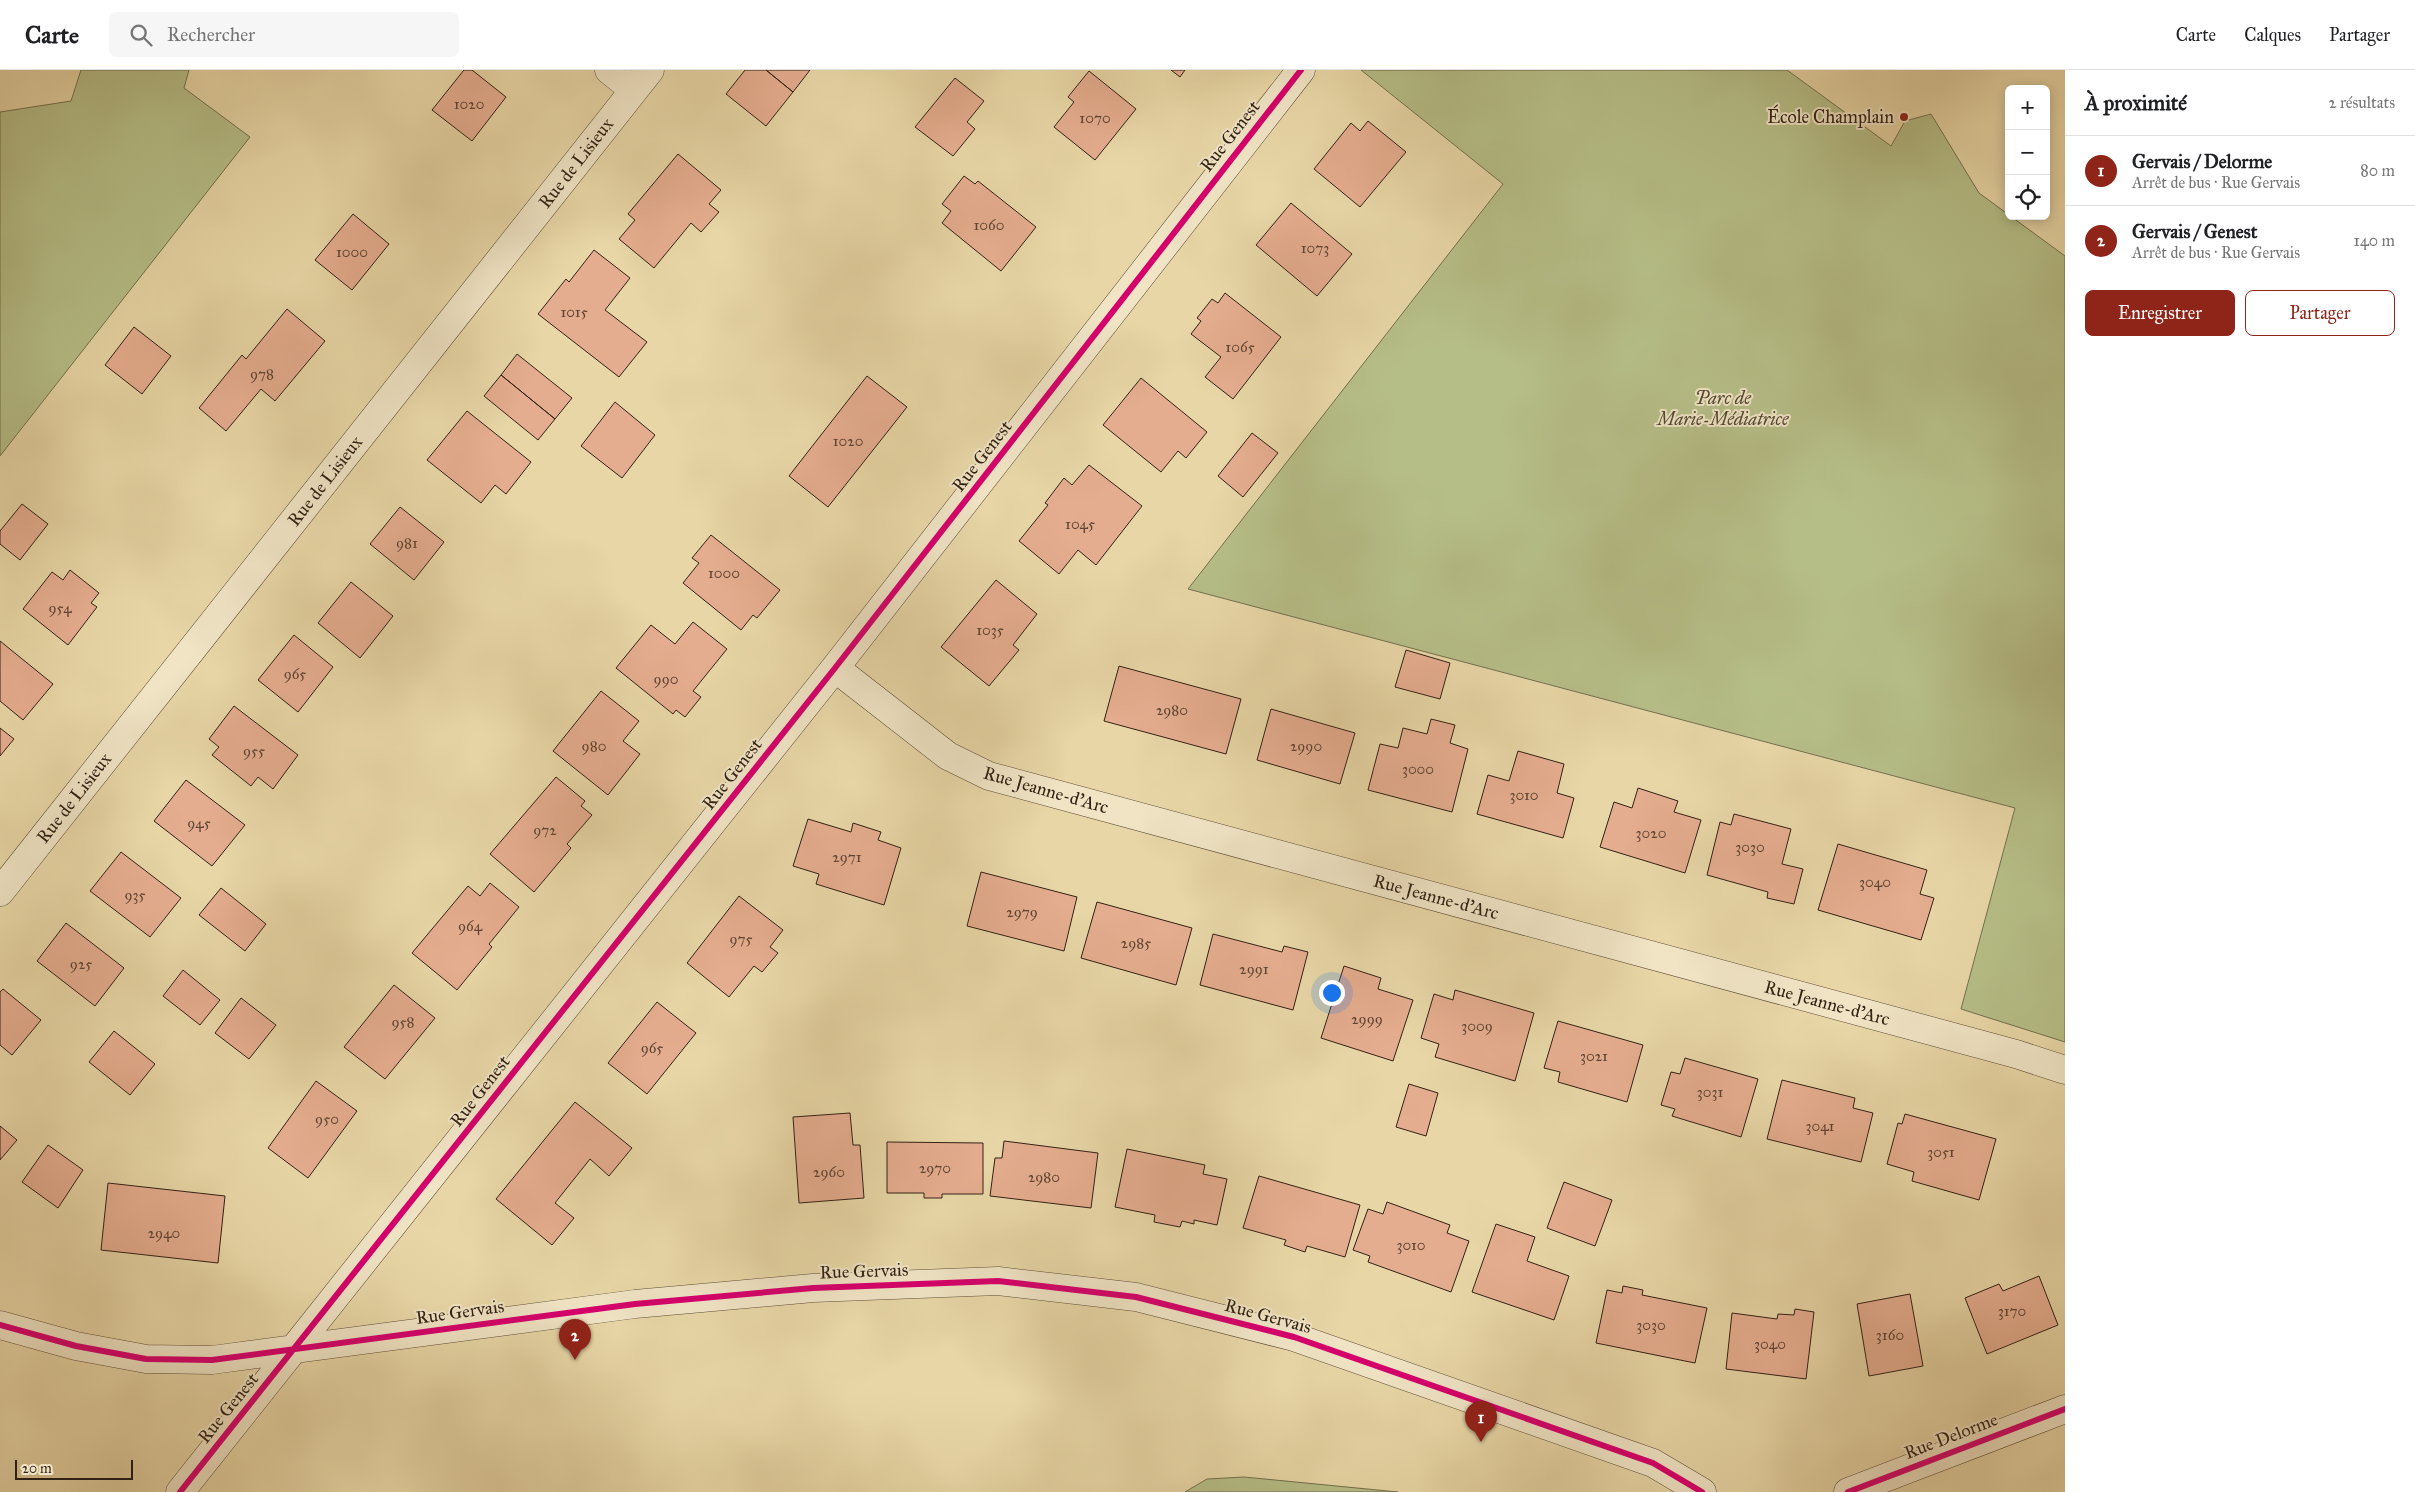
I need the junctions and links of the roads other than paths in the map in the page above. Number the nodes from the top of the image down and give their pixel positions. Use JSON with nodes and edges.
{"nodes":[{"id":1,"x":609,"y":70,"type":"edge"},
{"id":2,"x":1301,"y":70,"type":"edge"},
{"id":3,"x":642,"y":80,"type":"edge"},
{"id":4,"x":836,"y":668,"type":"junction"},
{"id":5,"x":0,"y":892,"type":"edge"},
{"id":6,"x":2065,"y":1070,"type":"edge"},
{"id":7,"x":0,"y":1325,"type":"edge"},
{"id":8,"x":293,"y":1350,"type":"junction"},
{"id":9,"x":2065,"y":1409,"type":"edge"},
{"id":10,"x":180,"y":1492,"type":"edge"},
{"id":11,"x":1702,"y":1492,"type":"edge"},
{"id":12,"x":1848,"y":1492,"type":"edge"}],
"edges":[{"from":1,"to":3,"type":"street"},
{"from":2,"to":4,"type":"street","name":"Rue Genest"},
{"from":3,"to":5,"type":"street","name":"Rue de Lisieux"},
{"from":4,"to":6,"type":"street","name":"Rue Jeanne-d'Arc"},
{"from":4,"to":8,"type":"street","name":"Rue Genest"},
{"from":7,"to":8,"type":"street","name":"Rue Gervais"},
{"from":8,"to":10,"type":"street","name":"Rue Genest"},
{"from":8,"to":11,"type":"street","name":"Rue Gervais"},
{"from":9,"to":12,"type":"street","name":"Rue Delorme"}]}
